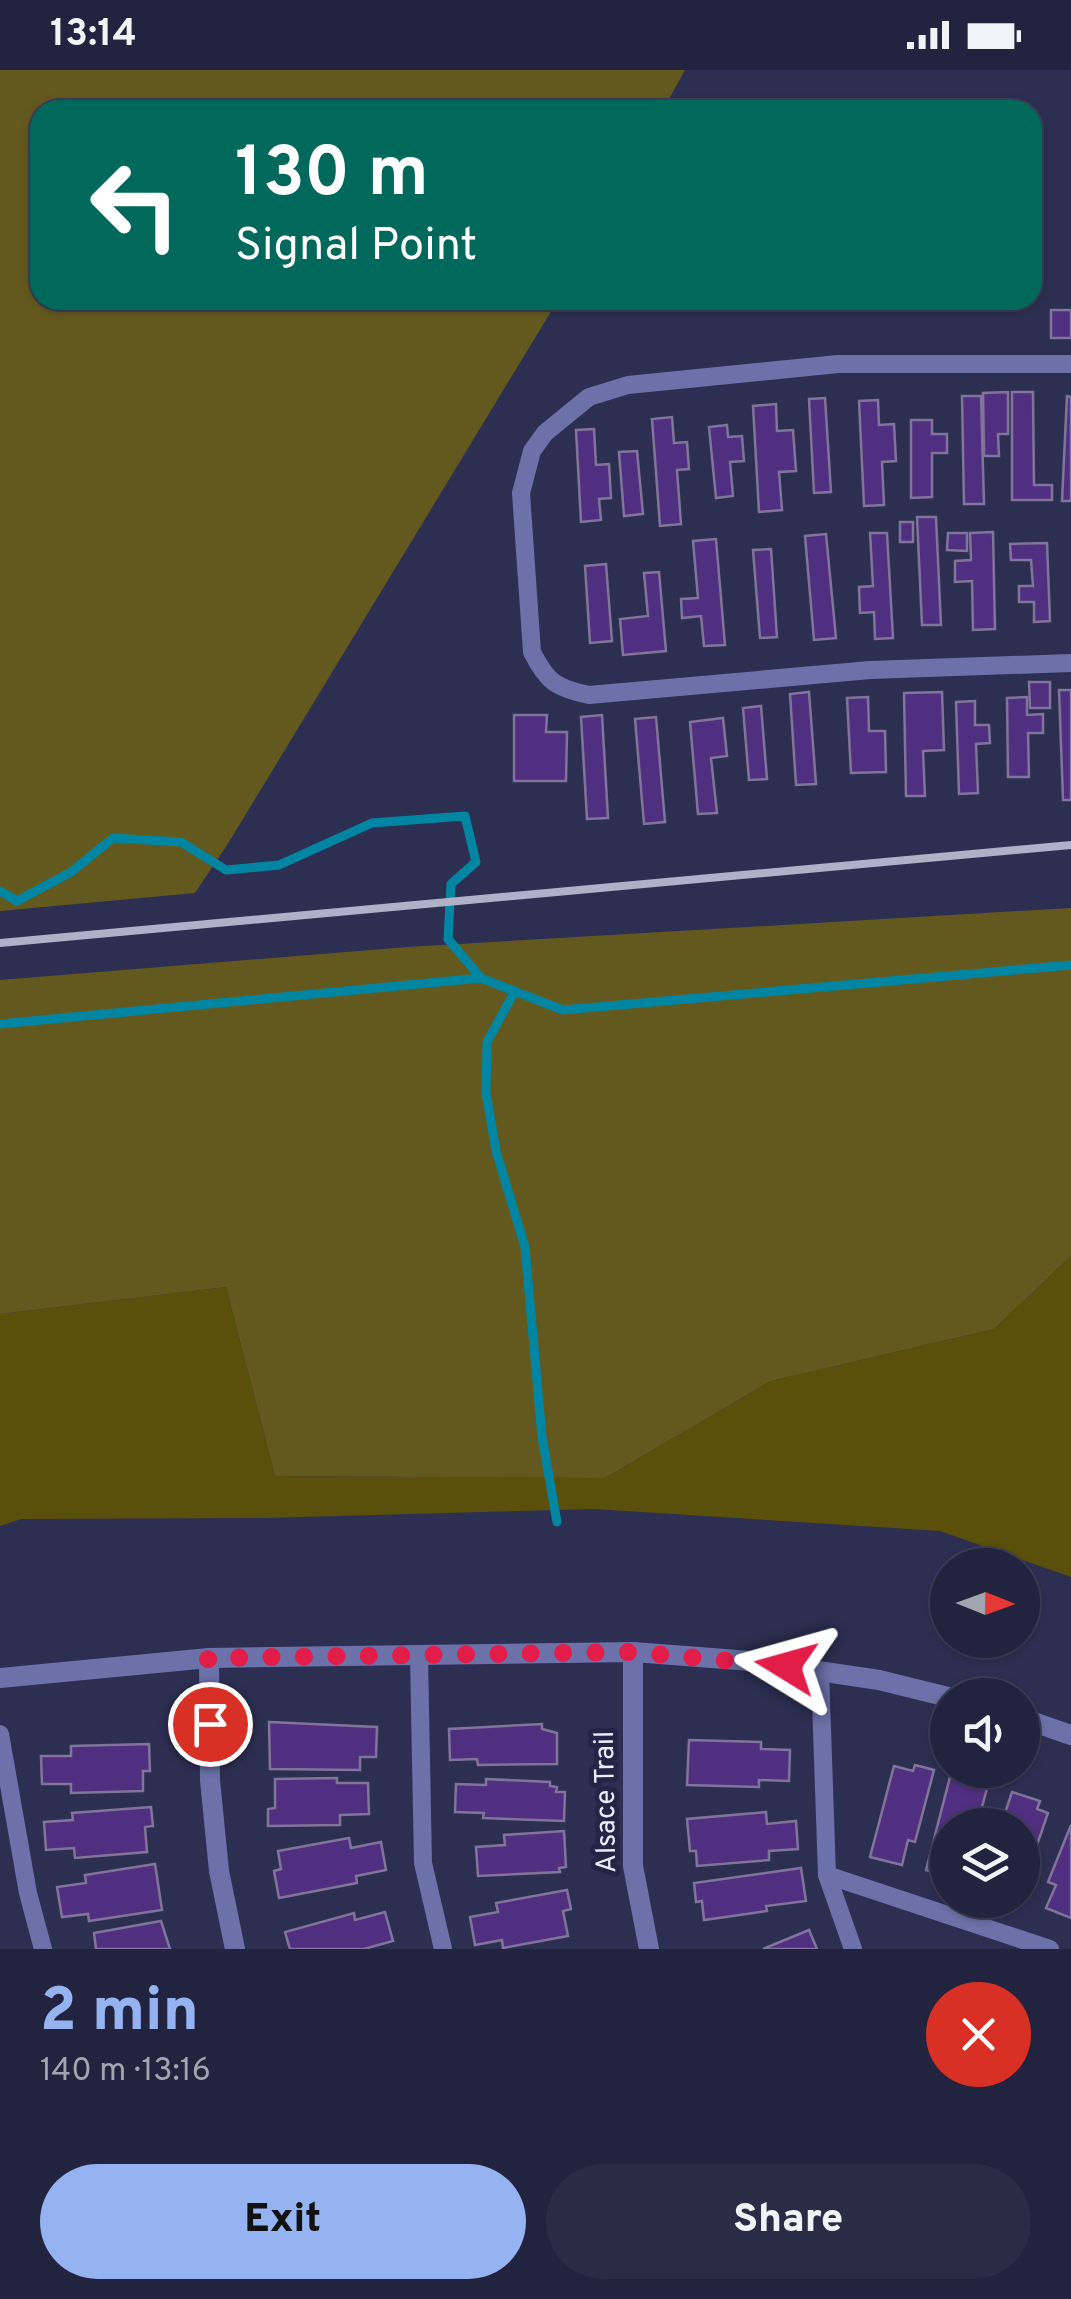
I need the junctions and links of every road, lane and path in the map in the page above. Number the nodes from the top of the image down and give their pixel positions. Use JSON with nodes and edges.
{"nodes":[{"id":1,"x":1071,"y":364,"type":"edge"},
{"id":2,"x":1071,"y":663,"type":"edge"},
{"id":3,"x":633,"y":1652,"type":"junction"},
{"id":4,"x":418,"y":1656,"type":"junction"},
{"id":5,"x":208,"y":1658,"type":"junction"},
{"id":6,"x":820,"y":1671,"type":"junction"},
{"id":7,"x":0,"y":1678,"type":"edge"},
{"id":8,"x":930,"y":1693,"type":"edge"},
{"id":9,"x":1040,"y":1724,"type":"edge"},
{"id":10,"x":0,"y":1734,"type":"edge"},
{"id":11,"x":1071,"y":1735,"type":"edge"},
{"id":12,"x":827,"y":1875,"type":"junction"},
{"id":13,"x":44,"y":1949,"type":"edge"},
{"id":14,"x":235,"y":1949,"type":"edge"},
{"id":15,"x":443,"y":1949,"type":"edge"},
{"id":16,"x":649,"y":1949,"type":"edge"},
{"id":17,"x":853,"y":1949,"type":"edge"},
{"id":18,"x":1050,"y":1949,"type":"edge"}],
"edges":[{"from":1,"to":2,"type":"lane"},
{"from":3,"to":4,"type":"street"},
{"from":3,"to":6,"type":"street"},
{"from":3,"to":16,"type":"street","name":"Alsace Trail"},
{"from":4,"to":5,"type":"street"},
{"from":4,"to":15,"type":"lane"},
{"from":5,"to":7,"type":"street"},
{"from":5,"to":14,"type":"street"},
{"from":6,"to":8,"type":"street"},
{"from":6,"to":12,"type":"lane"},
{"from":9,"to":11,"type":"street"},
{"from":10,"to":13,"type":"lane"},
{"from":12,"to":17,"type":"lane"},
{"from":12,"to":18,"type":"lane"}]}
